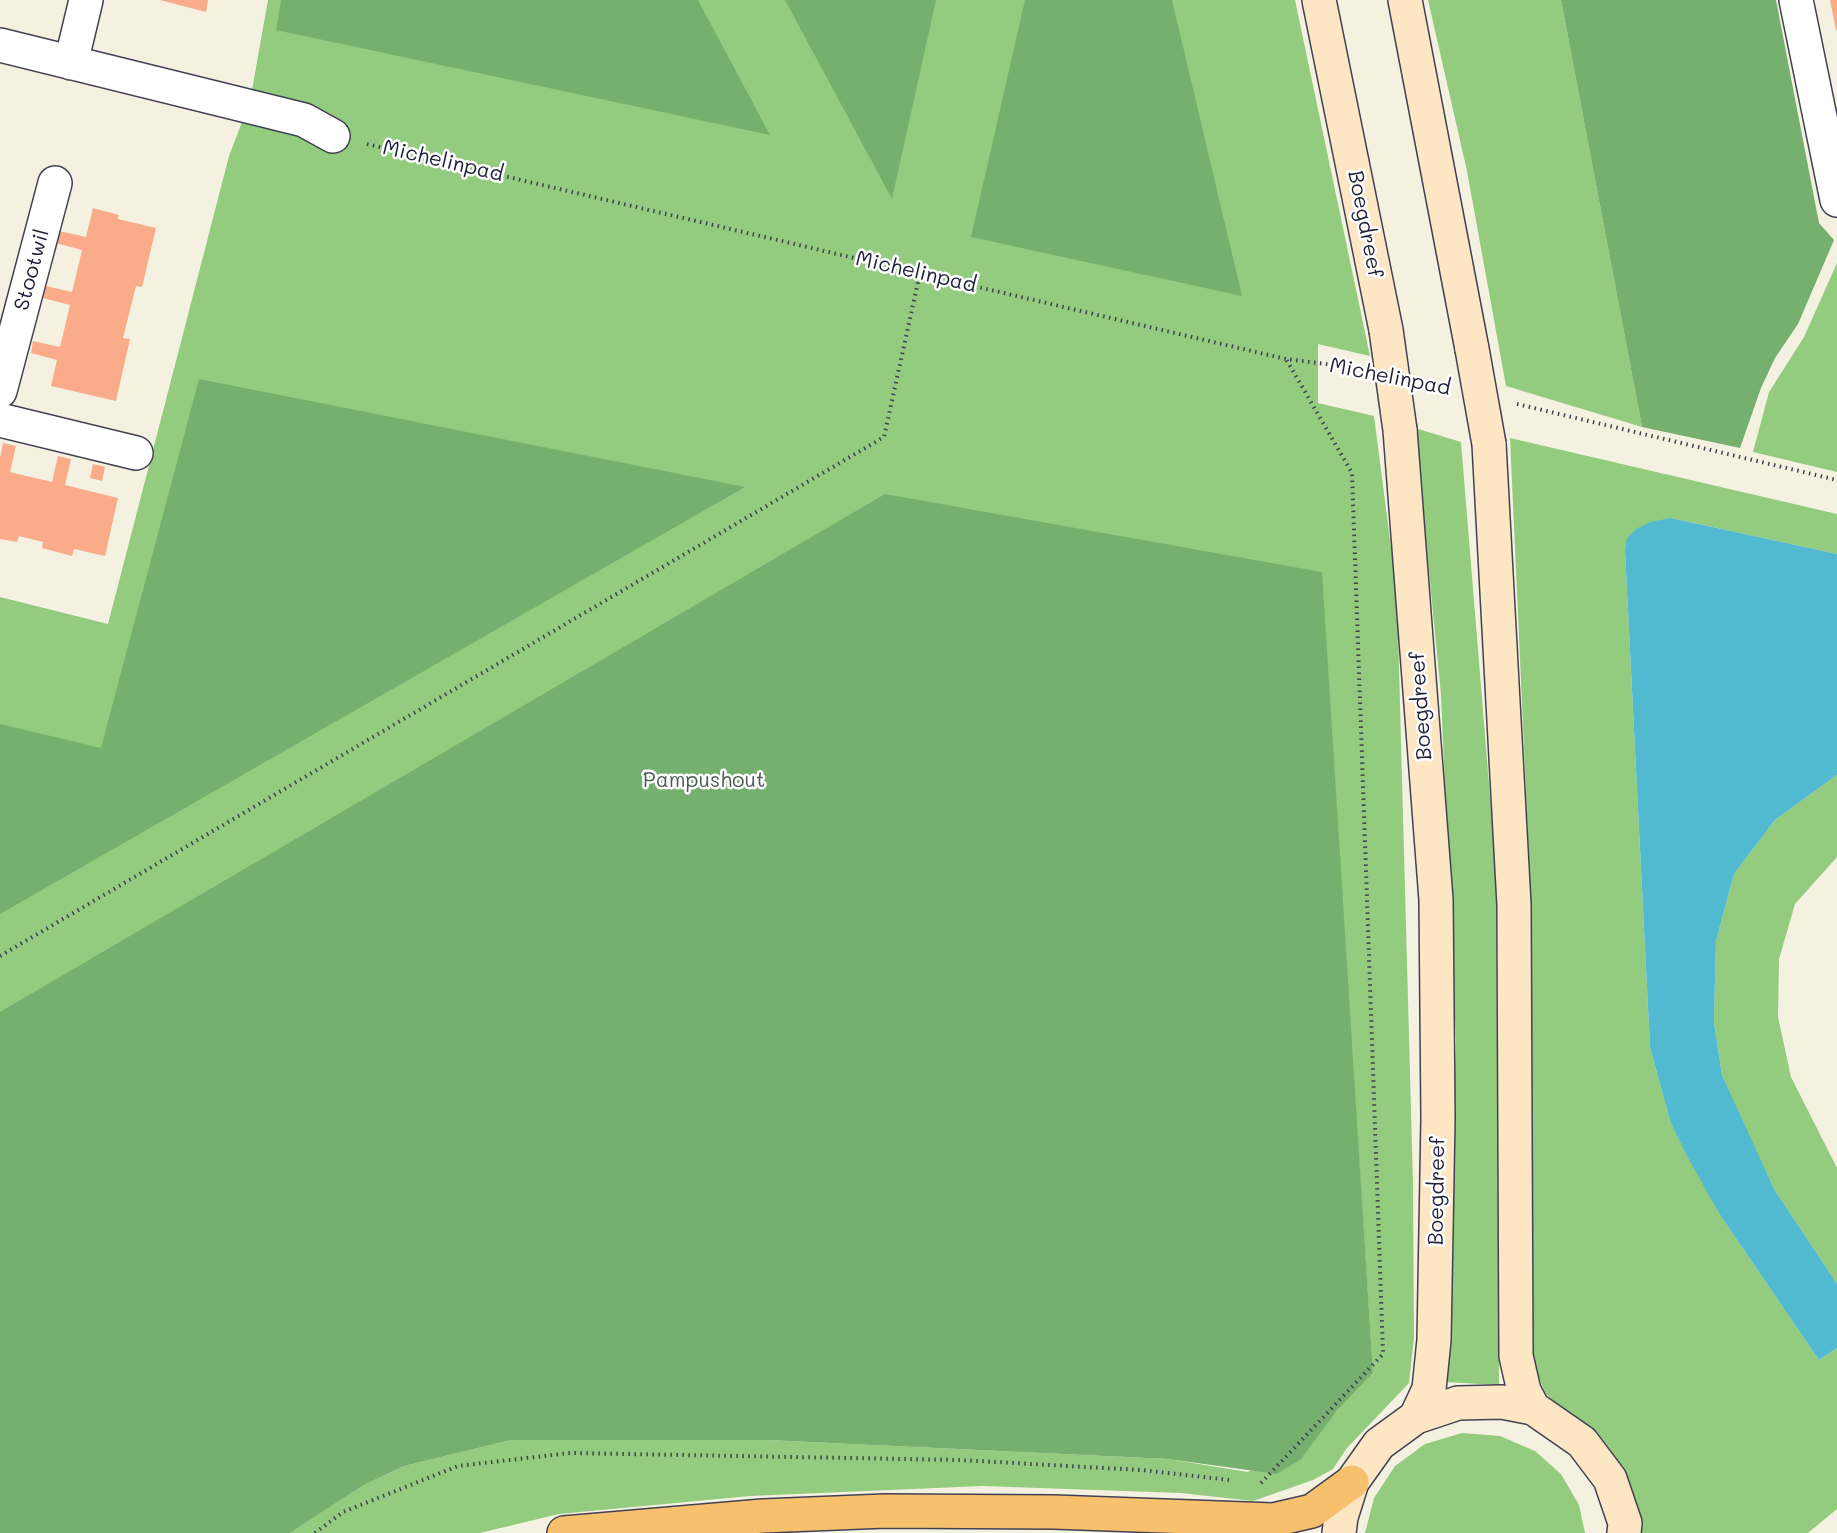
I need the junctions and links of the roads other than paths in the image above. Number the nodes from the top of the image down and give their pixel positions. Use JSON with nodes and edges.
{"nodes":[{"id":1,"x":86,"y":0,"type":"edge"},
{"id":2,"x":1319,"y":0,"type":"edge"},
{"id":3,"x":1405,"y":0,"type":"edge"},
{"id":4,"x":1796,"y":0,"type":"edge"},
{"id":5,"x":0,"y":45,"type":"edge"},
{"id":6,"x":71,"y":63,"type":"junction"},
{"id":7,"x":333,"y":136,"type":"road end"},
{"id":8,"x":55,"y":183,"type":"dead end"},
{"id":9,"x":1837,"y":200,"type":"edge"},
{"id":10,"x":0,"y":391,"type":"edge"},
{"id":11,"x":0,"y":420,"type":"edge"},
{"id":12,"x":136,"y":453,"type":"dead end"},
{"id":13,"x":1533,"y":1408,"type":"junction"},
{"id":14,"x":1416,"y":1417,"type":"junction"},
{"id":15,"x":1352,"y":1482,"type":"junction"},
{"id":16,"x":564,"y":1533,"type":"edge"},
{"id":17,"x":1340,"y":1533,"type":"edge"},
{"id":18,"x":1624,"y":1533,"type":"edge"}],
"edges":[{"from":1,"to":6,"type":"street"},
{"from":2,"to":14,"type":"street","name":"Boegdreef","bridge":true},
{"from":3,"to":13,"type":"street","bridge":true},
{"from":4,"to":9,"type":"street"},
{"from":5,"to":6,"type":"street"},
{"from":6,"to":7,"type":"street"},
{"from":8,"to":10,"type":"street","name":"Stootwil"},
{"from":11,"to":12,"type":"street"},
{"from":13,"to":14,"type":"street"},
{"from":13,"to":18,"type":"street"},
{"from":14,"to":15,"type":"street"},
{"from":15,"to":16,"type":"highway"},
{"from":15,"to":17,"type":"street"}]}
